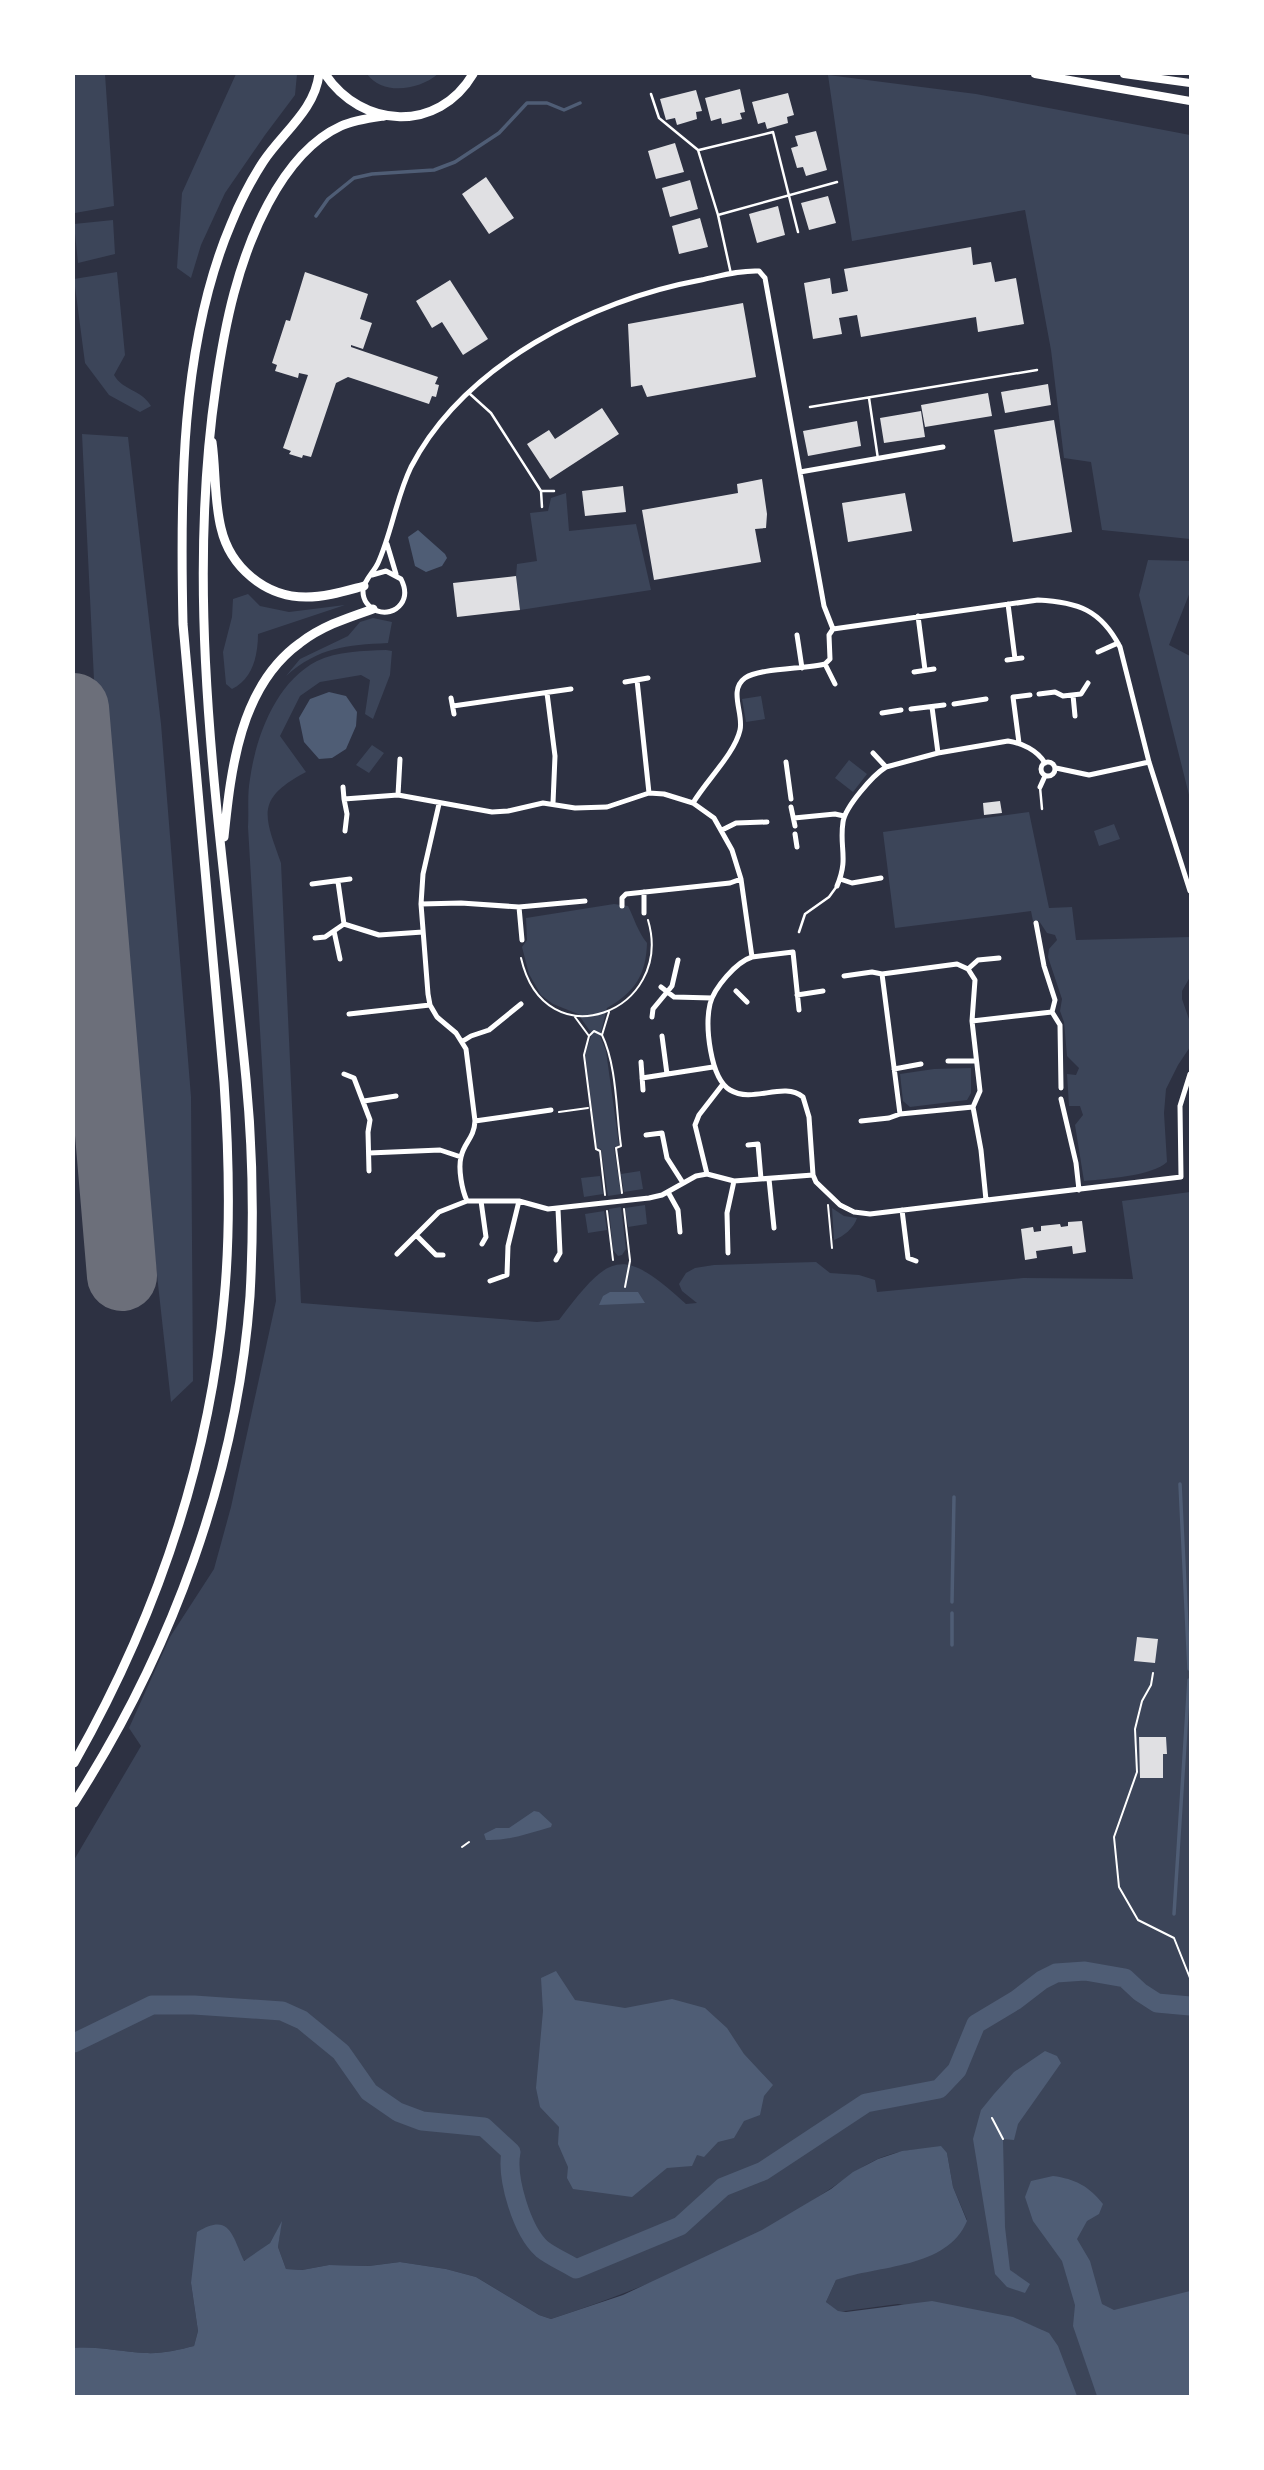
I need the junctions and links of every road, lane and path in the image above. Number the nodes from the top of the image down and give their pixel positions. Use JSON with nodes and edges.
{"nodes":[{"id":1,"x":320,"y":74,"type":"edge"},
{"id":2,"x":325,"y":74,"type":"edge"},
{"id":3,"x":473,"y":74,"type":"edge"},
{"id":4,"x":1035,"y":74,"type":"edge"},
{"id":5,"x":1125,"y":74,"type":"edge"},
{"id":6,"x":1149,"y":75,"type":"edge"},
{"id":7,"x":1191,"y":83,"type":"edge"},
{"id":8,"x":651,"y":94,"type":"dead end"},
{"id":9,"x":1191,"y":101,"type":"edge"},
{"id":10,"x":384,"y":116,"type":"junction"},
{"id":11,"x":698,"y":150,"type":"junction"},
{"id":12,"x":837,"y":183,"type":"dead end"},
{"id":13,"x":790,"y":196,"type":"junction"},
{"id":14,"x":718,"y":215,"type":"junction"},
{"id":15,"x":798,"y":232,"type":"dead end"},
{"id":16,"x":731,"y":274,"type":"junction"},
{"id":17,"x":1037,"y":370,"type":"dead end"},
{"id":18,"x":468,"y":392,"type":"junction"},
{"id":19,"x":869,"y":398,"type":"junction"},
{"id":20,"x":810,"y":407,"type":"dead end"},
{"id":21,"x":210,"y":426,"type":"junction"},
{"id":22,"x":943,"y":447,"type":"dead end"},
{"id":23,"x":878,"y":459,"type":"junction"},
{"id":24,"x":800,"y":472,"type":"junction"},
{"id":25,"x":541,"y":491,"type":"junction"},
{"id":26,"x":554,"y":491,"type":"dead end"},
{"id":27,"x":542,"y":507,"type":"dead end"},
{"id":28,"x":386,"y":541,"type":"junction"},
{"id":29,"x":396,"y":574,"type":"junction"},
{"id":30,"x":372,"y":575,"type":"junction"},
{"id":31,"x":364,"y":586,"type":"junction"},
{"id":32,"x":1008,"y":604,"type":"junction"},
{"id":33,"x":373,"y":609,"type":"junction"},
{"id":34,"x":918,"y":616,"type":"junction"},
{"id":35,"x":833,"y":629,"type":"junction"},
{"id":36,"x":797,"y":635,"type":"dead end"},
{"id":37,"x":1118,"y":643,"type":"junction"},
{"id":38,"x":1098,"y":652,"type":"dead end"},
{"id":39,"x":1007,"y":660,"type":"dead end"},
{"id":40,"x":825,"y":664,"type":"junction"},
{"id":41,"x":802,"y":668,"type":"junction"},
{"id":42,"x":934,"y":669,"type":"dead end"},
{"id":43,"x":925,"y":670,"type":"junction"},
{"id":44,"x":914,"y":672,"type":"dead end"},
{"id":45,"x":648,"y":678,"type":"dead end"},
{"id":46,"x":636,"y":680,"type":"junction"},
{"id":47,"x":625,"y":682,"type":"dead end"},
{"id":48,"x":1088,"y":683,"type":"dead end"},
{"id":49,"x":835,"y":684,"type":"dead end"},
{"id":50,"x":571,"y":689,"type":"dead end"},
{"id":51,"x":547,"y":693,"type":"junction"},
{"id":52,"x":1039,"y":694,"type":"dead end"},
{"id":53,"x":1030,"y":695,"type":"dead end"},
{"id":54,"x":1073,"y":695,"type":"junction"},
{"id":55,"x":451,"y":698,"type":"dead end"},
{"id":56,"x":986,"y":699,"type":"dead end"},
{"id":57,"x":954,"y":704,"type":"dead end"},
{"id":58,"x":944,"y":705,"type":"dead end"},
{"id":59,"x":453,"y":706,"type":"junction"},
{"id":60,"x":932,"y":707,"type":"junction"},
{"id":61,"x":911,"y":709,"type":"dead end"},
{"id":62,"x":901,"y":710,"type":"dead end"},
{"id":63,"x":882,"y":713,"type":"dead end"},
{"id":64,"x":454,"y":714,"type":"dead end"},
{"id":65,"x":1075,"y":716,"type":"dead end"},
{"id":66,"x":1019,"y":743,"type":"junction"},
{"id":67,"x":873,"y":753,"type":"dead end"},
{"id":68,"x":938,"y":753,"type":"junction"},
{"id":69,"x":400,"y":759,"type":"dead end"},
{"id":70,"x":786,"y":762,"type":"dead end"},
{"id":71,"x":1149,"y":762,"type":"junction"},
{"id":72,"x":1045,"y":763,"type":"junction"},
{"id":73,"x":886,"y":767,"type":"junction"},
{"id":74,"x":1056,"y":768,"type":"junction"},
{"id":75,"x":1045,"y":776,"type":"junction"},
{"id":76,"x":343,"y":787,"type":"dead end"},
{"id":77,"x":1040,"y":787,"type":"joint"},
{"id":78,"x":649,"y":793,"type":"junction"},
{"id":79,"x":398,"y":795,"type":"junction"},
{"id":80,"x":344,"y":799,"type":"junction"},
{"id":81,"x":791,"y":799,"type":"dead end"},
{"id":82,"x":553,"y":803,"type":"junction"},
{"id":83,"x":693,"y":803,"type":"junction"},
{"id":84,"x":439,"y":804,"type":"junction"},
{"id":85,"x":791,"y":807,"type":"dead end"},
{"id":86,"x":1042,"y":809,"type":"dead end"},
{"id":87,"x":844,"y":816,"type":"junction"},
{"id":88,"x":794,"y":818,"type":"junction"},
{"id":89,"x":766,"y":822,"type":"dead end"},
{"id":90,"x":794,"y":826,"type":"dead end"},
{"id":91,"x":722,"y":830,"type":"junction"},
{"id":92,"x":345,"y":831,"type":"dead end"},
{"id":93,"x":795,"y":834,"type":"dead end"},
{"id":94,"x":797,"y":847,"type":"dead end"},
{"id":95,"x":221,"y":863,"type":"junction"},
{"id":96,"x":840,"y":878,"type":"junction"},
{"id":97,"x":881,"y":878,"type":"dead end"},
{"id":98,"x":350,"y":879,"type":"dead end"},
{"id":99,"x":741,"y":879,"type":"junction"},
{"id":100,"x":338,"y":882,"type":"junction"},
{"id":101,"x":312,"y":884,"type":"dead end"},
{"id":102,"x":837,"y":886,"type":"joint"},
{"id":103,"x":1191,"y":891,"type":"edge"},
{"id":104,"x":644,"y":892,"type":"junction"},
{"id":105,"x":585,"y":901,"type":"dead end"},
{"id":106,"x":421,"y":904,"type":"junction"},
{"id":107,"x":622,"y":906,"type":"dead end"},
{"id":108,"x":519,"y":907,"type":"junction"},
{"id":109,"x":644,"y":913,"type":"joint"},
{"id":110,"x":1035,"y":923,"type":"dead end"},
{"id":111,"x":345,"y":924,"type":"junction"},
{"id":112,"x":334,"y":931,"type":"junction"},
{"id":113,"x":423,"y":932,"type":"junction"},
{"id":114,"x":799,"y":932,"type":"dead end"},
{"id":115,"x":315,"y":938,"type":"dead end"},
{"id":116,"x":522,"y":940,"type":"dead end"},
{"id":117,"x":752,"y":957,"type":"junction"},
{"id":118,"x":521,"y":958,"type":"dead end"},
{"id":119,"x":999,"y":958,"type":"dead end"},
{"id":120,"x":340,"y":959,"type":"dead end"},
{"id":121,"x":678,"y":960,"type":"dead end"},
{"id":122,"x":968,"y":969,"type":"junction"},
{"id":123,"x":881,"y":974,"type":"junction"},
{"id":124,"x":844,"y":976,"type":"dead end"},
{"id":125,"x":661,"y":987,"type":"dead end"},
{"id":126,"x":736,"y":991,"type":"dead end"},
{"id":127,"x":823,"y":991,"type":"dead end"},
{"id":128,"x":667,"y":994,"type":"junction"},
{"id":129,"x":797,"y":995,"type":"junction"},
{"id":130,"x":712,"y":998,"type":"junction"},
{"id":131,"x":747,"y":1002,"type":"dead end"},
{"id":132,"x":521,"y":1004,"type":"dead end"},
{"id":133,"x":430,"y":1005,"type":"junction"},
{"id":134,"x":610,"y":1010,"type":"junction"},
{"id":135,"x":799,"y":1010,"type":"dead end"},
{"id":136,"x":1052,"y":1012,"type":"junction"},
{"id":137,"x":349,"y":1014,"type":"dead end"},
{"id":138,"x":575,"y":1016,"type":"junction"},
{"id":139,"x":652,"y":1017,"type":"dead end"},
{"id":140,"x":972,"y":1021,"type":"junction"},
{"id":141,"x":602,"y":1035,"type":"junction"},
{"id":142,"x":589,"y":1036,"type":"junction"},
{"id":143,"x":662,"y":1036,"type":"dead end"},
{"id":144,"x":463,"y":1041,"type":"junction"},
{"id":145,"x":976,"y":1060,"type":"junction"},
{"id":146,"x":948,"y":1061,"type":"dead end"},
{"id":147,"x":641,"y":1062,"type":"dead end"},
{"id":148,"x":921,"y":1065,"type":"dead end"},
{"id":149,"x":713,"y":1067,"type":"junction"},
{"id":150,"x":894,"y":1069,"type":"junction"},
{"id":151,"x":1191,"y":1073,"type":"edge"},
{"id":152,"x":344,"y":1074,"type":"dead end"},
{"id":153,"x":667,"y":1074,"type":"junction"},
{"id":154,"x":642,"y":1078,"type":"junction"},
{"id":155,"x":723,"y":1084,"type":"junction"},
{"id":156,"x":1061,"y":1088,"type":"dead end"},
{"id":157,"x":643,"y":1090,"type":"dead end"},
{"id":158,"x":396,"y":1096,"type":"dead end"},
{"id":159,"x":1061,"y":1099,"type":"dead end"},
{"id":160,"x":364,"y":1101,"type":"junction"},
{"id":161,"x":973,"y":1107,"type":"junction"},
{"id":162,"x":590,"y":1108,"type":"junction"},
{"id":163,"x":551,"y":1112,"type":"joint"},
{"id":164,"x":900,"y":1114,"type":"junction"},
{"id":165,"x":475,"y":1121,"type":"junction"},
{"id":166,"x":861,"y":1121,"type":"dead end"},
{"id":167,"x":646,"y":1135,"type":"dead end"},
{"id":168,"x":748,"y":1145,"type":"dead end"},
{"id":169,"x":369,"y":1153,"type":"junction"},
{"id":170,"x":461,"y":1157,"type":"junction"},
{"id":171,"x":369,"y":1171,"type":"dead end"},
{"id":172,"x":707,"y":1174,"type":"junction"},
{"id":173,"x":813,"y":1175,"type":"junction"},
{"id":174,"x":761,"y":1179,"type":"junction"},
{"id":175,"x":769,"y":1179,"type":"junction"},
{"id":176,"x":734,"y":1181,"type":"junction"},
{"id":177,"x":683,"y":1183,"type":"junction"},
{"id":178,"x":1079,"y":1190,"type":"junction"},
{"id":179,"x":668,"y":1192,"type":"junction"},
{"id":180,"x":827,"y":1194,"type":"junction"},
{"id":181,"x":986,"y":1200,"type":"junction"},
{"id":182,"x":467,"y":1201,"type":"junction"},
{"id":183,"x":519,"y":1201,"type":"junction"},
{"id":184,"x":623,"y":1201,"type":"junction"},
{"id":185,"x":481,"y":1202,"type":"junction"},
{"id":186,"x":606,"y":1203,"type":"junction"},
{"id":187,"x":558,"y":1209,"type":"junction"},
{"id":188,"x":902,"y":1210,"type":"junction"},
{"id":189,"x":774,"y":1228,"type":"dead end"},
{"id":190,"x":680,"y":1232,"type":"dead end"},
{"id":191,"x":416,"y":1235,"type":"junction"},
{"id":192,"x":482,"y":1244,"type":"dead end"},
{"id":193,"x":832,"y":1248,"type":"dead end"},
{"id":194,"x":728,"y":1253,"type":"dead end"},
{"id":195,"x":397,"y":1254,"type":"dead end"},
{"id":196,"x":443,"y":1255,"type":"dead end"},
{"id":197,"x":556,"y":1260,"type":"dead end"},
{"id":198,"x":614,"y":1260,"type":"dead end"},
{"id":199,"x":916,"y":1261,"type":"dead end"},
{"id":200,"x":490,"y":1281,"type":"dead end"},
{"id":201,"x":625,"y":1287,"type":"dead end"},
{"id":202,"x":1153,"y":1673,"type":"dead end"},
{"id":203,"x":74,"y":1763,"type":"edge"},
{"id":204,"x":74,"y":1803,"type":"edge"},
{"id":205,"x":468,"y":1842,"type":"dead end"},
{"id":206,"x":462,"y":1847,"type":"dead end"},
{"id":207,"x":1191,"y":1978,"type":"edge"},
{"id":208,"x":992,"y":2118,"type":"dead end"},
{"id":209,"x":1003,"y":2139,"type":"dead end"}],
"edges":[{"from":1,"to":203,"type":"highway"},
{"from":2,"to":10,"type":"highway"},
{"from":3,"to":10,"type":"highway"},
{"from":4,"to":9,"type":"main road"},
{"from":5,"to":6,"type":"main road"},
{"from":6,"to":7,"type":"main road"},
{"from":8,"to":11,"type":"lane"},
{"from":10,"to":21,"type":"highway"},
{"from":11,"to":13,"type":"lane"},
{"from":11,"to":14,"type":"lane"},
{"from":12,"to":13,"type":"lane"},
{"from":13,"to":14,"type":"lane"},
{"from":13,"to":15,"type":"lane"},
{"from":14,"to":16,"type":"lane"},
{"from":16,"to":18,"type":"street"},
{"from":16,"to":24,"type":"street"},
{"from":17,"to":19,"type":"lane"},
{"from":18,"to":25,"type":"lane"},
{"from":18,"to":28,"type":"street"},
{"from":19,"to":20,"type":"lane"},
{"from":19,"to":23,"type":"lane"},
{"from":21,"to":31,"type":"highway"},
{"from":21,"to":95,"type":"highway"},
{"from":22,"to":23,"type":"street"},
{"from":23,"to":24,"type":"street"},
{"from":24,"to":35,"type":"street"},
{"from":25,"to":26,"type":"lane"},
{"from":25,"to":27,"type":"lane"},
{"from":28,"to":29,"type":"street"},
{"from":28,"to":30,"type":"street"},
{"from":29,"to":30,"type":"street"},
{"from":29,"to":33,"type":"street"},
{"from":30,"to":31,"type":"street"},
{"from":31,"to":33,"type":"street"},
{"from":32,"to":34,"type":"street"},
{"from":32,"to":37,"type":"street"},
{"from":32,"to":39,"type":"street"},
{"from":33,"to":95,"type":"highway"},
{"from":34,"to":35,"type":"street"},
{"from":34,"to":43,"type":"street"},
{"from":35,"to":40,"type":"street"},
{"from":36,"to":41,"type":"street"},
{"from":37,"to":38,"type":"street"},
{"from":37,"to":71,"type":"street"},
{"from":40,"to":41,"type":"street"},
{"from":40,"to":49,"type":"street"},
{"from":41,"to":83,"type":"street"},
{"from":42,"to":43,"type":"street"},
{"from":43,"to":44,"type":"street"},
{"from":45,"to":46,"type":"street"},
{"from":46,"to":47,"type":"street"},
{"from":46,"to":78,"type":"street"},
{"from":48,"to":54,"type":"street"},
{"from":50,"to":51,"type":"street"},
{"from":51,"to":59,"type":"street"},
{"from":51,"to":82,"type":"street"},
{"from":52,"to":54,"type":"street"},
{"from":53,"to":66,"type":"street"},
{"from":54,"to":65,"type":"street"},
{"from":55,"to":59,"type":"street"},
{"from":56,"to":57,"type":"street"},
{"from":58,"to":60,"type":"street"},
{"from":59,"to":64,"type":"street"},
{"from":60,"to":61,"type":"street"},
{"from":60,"to":68,"type":"street"},
{"from":62,"to":63,"type":"street"},
{"from":66,"to":68,"type":"street"},
{"from":66,"to":72,"type":"street"},
{"from":67,"to":73,"type":"street"},
{"from":68,"to":73,"type":"street"},
{"from":69,"to":79,"type":"street"},
{"from":70,"to":81,"type":"street"},
{"from":71,"to":74,"type":"street"},
{"from":71,"to":103,"type":"street"},
{"from":72,"to":74,"type":"street"},
{"from":72,"to":75,"type":"street"},
{"from":73,"to":87,"type":"street"},
{"from":74,"to":75,"type":"street"},
{"from":75,"to":77,"type":"street"},
{"from":76,"to":80,"type":"street"},
{"from":77,"to":86,"type":"lane"},
{"from":78,"to":82,"type":"street"},
{"from":78,"to":83,"type":"street"},
{"from":79,"to":80,"type":"street"},
{"from":79,"to":84,"type":"street"},
{"from":80,"to":92,"type":"street"},
{"from":82,"to":84,"type":"street"},
{"from":83,"to":91,"type":"street"},
{"from":84,"to":106,"type":"street"},
{"from":85,"to":88,"type":"street"},
{"from":87,"to":88,"type":"street"},
{"from":87,"to":96,"type":"street"},
{"from":88,"to":90,"type":"street"},
{"from":89,"to":91,"type":"street"},
{"from":91,"to":99,"type":"street"},
{"from":93,"to":94,"type":"street"},
{"from":95,"to":204,"type":"highway"},
{"from":96,"to":97,"type":"street"},
{"from":96,"to":102,"type":"street"},
{"from":98,"to":100,"type":"street"},
{"from":99,"to":104,"type":"street"},
{"from":99,"to":117,"type":"street"},
{"from":100,"to":101,"type":"street"},
{"from":100,"to":111,"type":"street"},
{"from":102,"to":114,"type":"lane"},
{"from":104,"to":107,"type":"street"},
{"from":104,"to":109,"type":"street"},
{"from":105,"to":108,"type":"street"},
{"from":106,"to":108,"type":"street"},
{"from":106,"to":113,"type":"street"},
{"from":108,"to":116,"type":"street"},
{"from":109,"to":134,"type":"path"},
{"from":110,"to":136,"type":"street"},
{"from":111,"to":112,"type":"street"},
{"from":111,"to":113,"type":"street"},
{"from":112,"to":115,"type":"street"},
{"from":112,"to":120,"type":"street"},
{"from":113,"to":133,"type":"street"},
{"from":117,"to":129,"type":"street"},
{"from":117,"to":130,"type":"street"},
{"from":118,"to":138,"type":"path"},
{"from":119,"to":122,"type":"street"},
{"from":121,"to":128,"type":"street"},
{"from":122,"to":123,"type":"street"},
{"from":122,"to":140,"type":"street"},
{"from":123,"to":124,"type":"street"},
{"from":123,"to":150,"type":"street"},
{"from":125,"to":128,"type":"street"},
{"from":126,"to":131,"type":"street"},
{"from":127,"to":129,"type":"street"},
{"from":128,"to":130,"type":"street"},
{"from":128,"to":139,"type":"street"},
{"from":129,"to":135,"type":"street"},
{"from":130,"to":149,"type":"street"},
{"from":132,"to":144,"type":"street"},
{"from":133,"to":137,"type":"street"},
{"from":133,"to":144,"type":"street"},
{"from":134,"to":138,"type":"path"},
{"from":134,"to":141,"type":"path"},
{"from":136,"to":140,"type":"street"},
{"from":136,"to":156,"type":"street"},
{"from":138,"to":142,"type":"path"},
{"from":140,"to":145,"type":"street"},
{"from":141,"to":142,"type":"path"},
{"from":141,"to":184,"type":"path"},
{"from":142,"to":162,"type":"path"},
{"from":143,"to":153,"type":"street"},
{"from":144,"to":165,"type":"street"},
{"from":145,"to":146,"type":"street"},
{"from":145,"to":161,"type":"street"},
{"from":147,"to":154,"type":"street"},
{"from":148,"to":150,"type":"street"},
{"from":149,"to":153,"type":"street"},
{"from":149,"to":155,"type":"street"},
{"from":150,"to":164,"type":"street"},
{"from":151,"to":178,"type":"street"},
{"from":152,"to":160,"type":"street"},
{"from":153,"to":154,"type":"street"},
{"from":154,"to":157,"type":"street"},
{"from":155,"to":172,"type":"street"},
{"from":155,"to":173,"type":"street"},
{"from":158,"to":160,"type":"street"},
{"from":159,"to":178,"type":"street"},
{"from":160,"to":169,"type":"street"},
{"from":161,"to":164,"type":"street"},
{"from":161,"to":181,"type":"street"},
{"from":162,"to":163,"type":"path"},
{"from":162,"to":186,"type":"path"},
{"from":163,"to":165,"type":"street"},
{"from":164,"to":166,"type":"street"},
{"from":165,"to":170,"type":"street"},
{"from":167,"to":177,"type":"street"},
{"from":168,"to":174,"type":"street"},
{"from":169,"to":170,"type":"street"},
{"from":169,"to":171,"type":"street"},
{"from":170,"to":182,"type":"street"},
{"from":172,"to":176,"type":"street"},
{"from":172,"to":177,"type":"street"},
{"from":173,"to":175,"type":"street"},
{"from":173,"to":180,"type":"street"},
{"from":174,"to":175,"type":"street"},
{"from":174,"to":176,"type":"street"},
{"from":175,"to":189,"type":"street"},
{"from":176,"to":194,"type":"street"},
{"from":177,"to":179,"type":"street"},
{"from":178,"to":181,"type":"street"},
{"from":179,"to":184,"type":"street"},
{"from":179,"to":190,"type":"street"},
{"from":180,"to":188,"type":"street"},
{"from":180,"to":193,"type":"path"},
{"from":181,"to":188,"type":"street"},
{"from":182,"to":185,"type":"street"},
{"from":182,"to":191,"type":"street"},
{"from":183,"to":185,"type":"street"},
{"from":183,"to":187,"type":"street"},
{"from":183,"to":200,"type":"street"},
{"from":184,"to":186,"type":"street"},
{"from":184,"to":201,"type":"path"},
{"from":185,"to":192,"type":"street"},
{"from":186,"to":187,"type":"street"},
{"from":186,"to":198,"type":"path"},
{"from":187,"to":197,"type":"street"},
{"from":188,"to":199,"type":"street"},
{"from":191,"to":195,"type":"street"},
{"from":191,"to":196,"type":"street"},
{"from":202,"to":207,"type":"path"},
{"from":205,"to":206,"type":"path"},
{"from":208,"to":209,"type":"path"}]}
